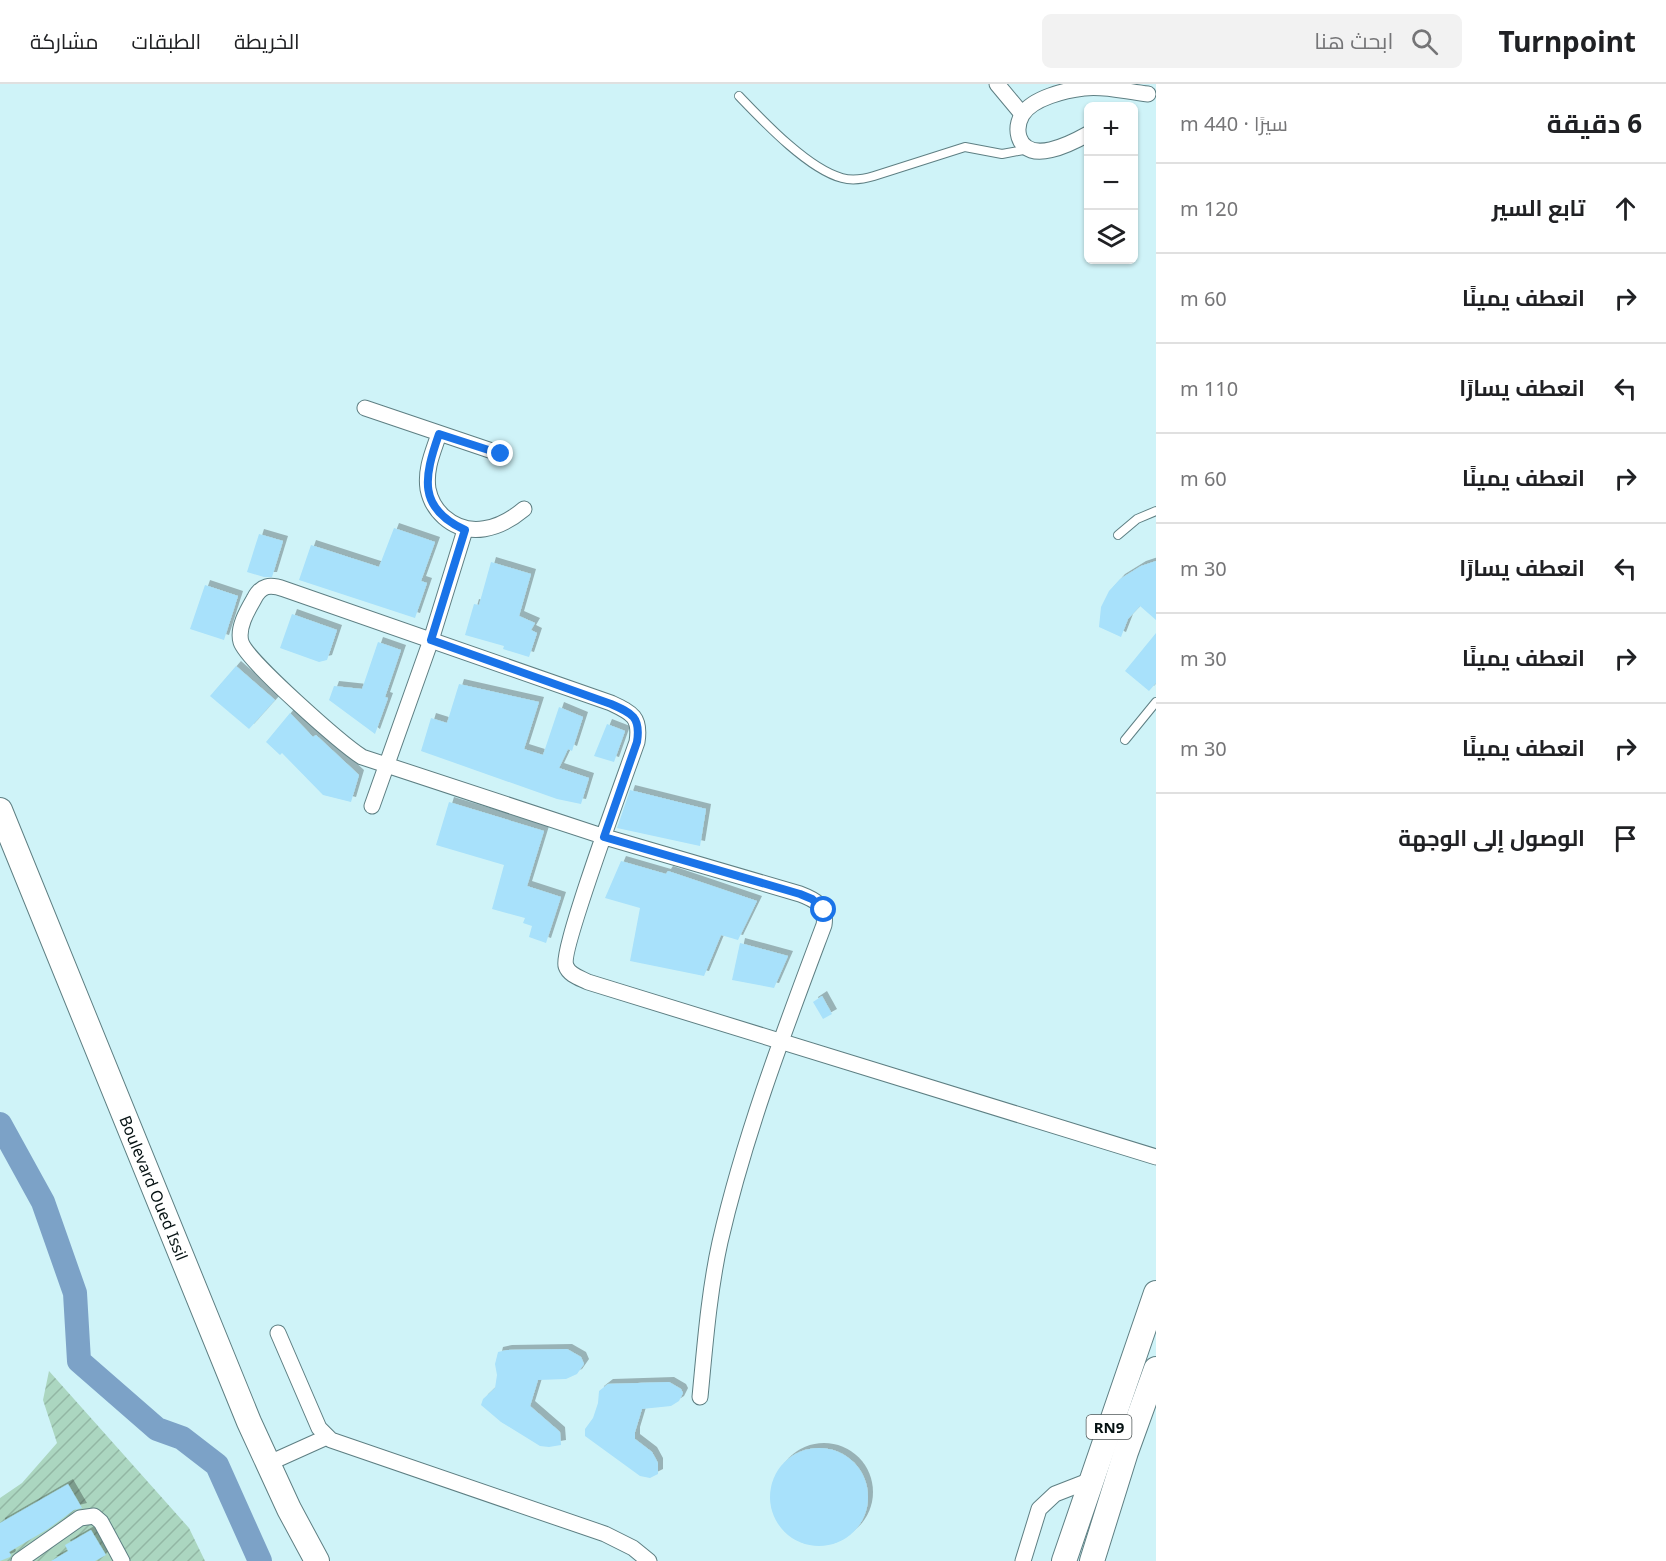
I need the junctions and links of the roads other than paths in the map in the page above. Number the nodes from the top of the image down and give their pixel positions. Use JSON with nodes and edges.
{"nodes":[{"id":1,"x":997,"y":84,"type":"edge"},
{"id":2,"x":1152,"y":91,"type":"edge"},
{"id":3,"x":739,"y":96,"type":"dead end"},
{"id":4,"x":1138,"y":102,"type":"edge"},
{"id":5,"x":1022,"y":114,"type":"junction"},
{"id":6,"x":1084,"y":136,"type":"edge"},
{"id":7,"x":1031,"y":149,"type":"junction"},
{"id":8,"x":365,"y":408,"type":"dead end"},
{"id":9,"x":439,"y":434,"type":"junction"},
{"id":10,"x":501,"y":454,"type":"dead end"},
{"id":11,"x":524,"y":509,"type":"dead end"},
{"id":12,"x":1156,"y":511,"type":"edge"},
{"id":13,"x":465,"y":530,"type":"junction"},
{"id":14,"x":1118,"y":535,"type":"dead end"},
{"id":15,"x":431,"y":640,"type":"junction"},
{"id":16,"x":1156,"y":702,"type":"edge"},
{"id":17,"x":1125,"y":740,"type":"dead end"},
{"id":18,"x":387,"y":765,"type":"junction"},
{"id":19,"x":372,"y":806,"type":"dead end"},
{"id":20,"x":0,"y":810,"type":"edge"},
{"id":21,"x":604,"y":837,"type":"junction"},
{"id":22,"x":780,"y":1042,"type":"junction"},
{"id":23,"x":1156,"y":1157,"type":"edge"},
{"id":24,"x":1156,"y":1293,"type":"edge"},
{"id":25,"x":278,"y":1333,"type":"dead end"},
{"id":26,"x":1156,"y":1370,"type":"edge"},
{"id":27,"x":700,"y":1396,"type":"dead end"},
{"id":28,"x":327,"y":1437,"type":"junction"},
{"id":29,"x":267,"y":1464,"type":"junction"},
{"id":30,"x":1091,"y":1480,"type":"junction"},
{"id":31,"x":19,"y":1561,"type":"edge"},
{"id":32,"x":122,"y":1561,"type":"edge"},
{"id":33,"x":317,"y":1561,"type":"edge"},
{"id":34,"x":649,"y":1561,"type":"edge"},
{"id":35,"x":1023,"y":1561,"type":"edge"},
{"id":36,"x":1064,"y":1561,"type":"edge"},
{"id":37,"x":1092,"y":1561,"type":"edge"}],
"edges":[{"from":1,"to":5,"type":"street"},
{"from":2,"to":4,"type":"street"},
{"from":2,"to":5,"type":"street"},
{"from":3,"to":7,"type":"lane"},
{"from":5,"to":7,"type":"street"},
{"from":6,"to":7,"type":"street"},
{"from":8,"to":9,"type":"street"},
{"from":9,"to":10,"type":"street"},
{"from":9,"to":13,"type":"street"},
{"from":11,"to":13,"type":"street"},
{"from":12,"to":14,"type":"lane"},
{"from":13,"to":15,"type":"street"},
{"from":15,"to":18,"type":"street"},
{"from":15,"to":18,"type":"street"},
{"from":15,"to":21,"type":"street"},
{"from":16,"to":17,"type":"lane"},
{"from":18,"to":19,"type":"street"},
{"from":18,"to":21,"type":"street"},
{"from":20,"to":29,"type":"main road","name":"Boulevard Oued Issil"},
{"from":21,"to":22,"type":"street"},
{"from":21,"to":22,"type":"street"},
{"from":22,"to":23,"type":"street"},
{"from":22,"to":27,"type":"street"},
{"from":24,"to":30,"type":"main road","number":"RN9"},
{"from":25,"to":28,"type":"street"},
{"from":26,"to":37,"type":"main road","number":"RN9"},
{"from":28,"to":29,"type":"street"},
{"from":28,"to":34,"type":"street"},
{"from":29,"to":33,"type":"main road","name":"Boulevard Oued Issil"},
{"from":30,"to":35,"type":"street"},
{"from":30,"to":36,"type":"main road","number":"RN9"},
{"from":31,"to":32,"type":"street"}]}
